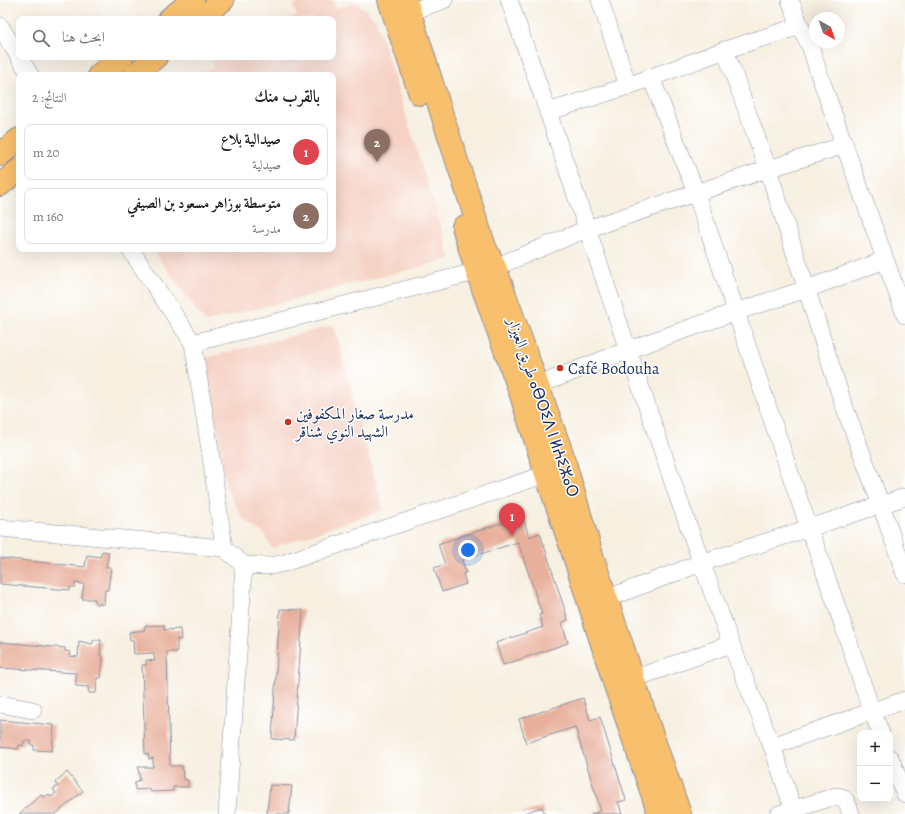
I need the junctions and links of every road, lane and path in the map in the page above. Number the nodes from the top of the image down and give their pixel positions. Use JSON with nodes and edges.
{"nodes":[{"id":1,"x":193,"y":0,"type":"edge"},
{"id":2,"x":224,"y":0,"type":"edge"},
{"id":3,"x":388,"y":0,"type":"edge"},
{"id":4,"x":444,"y":0,"type":"edge"},
{"id":5,"x":509,"y":0,"type":"edge"},
{"id":6,"x":600,"y":0,"type":"edge"},
{"id":7,"x":790,"y":0,"type":"edge"},
{"id":8,"x":408,"y":6,"type":"edge"},
{"id":9,"x":173,"y":16,"type":"edge"},
{"id":10,"x":205,"y":16,"type":"edge"},
{"id":11,"x":0,"y":26,"type":"edge"},
{"id":12,"x":800,"y":26,"type":"junction"},
{"id":13,"x":725,"y":50,"type":"junction"},
{"id":14,"x":16,"y":52,"type":"edge"},
{"id":15,"x":21,"y":60,"type":"edge"},
{"id":16,"x":118,"y":60,"type":"edge"},
{"id":17,"x":152,"y":60,"type":"edge"},
{"id":18,"x":28,"y":72,"type":"edge"},
{"id":19,"x":103,"y":72,"type":"edge"},
{"id":20,"x":138,"y":72,"type":"edge"},
{"id":21,"x":650,"y":77,"type":"junction"},
{"id":22,"x":628,"y":86,"type":"junction"},
{"id":23,"x":548,"y":112,"type":"junction"},
{"id":24,"x":16,"y":141,"type":"edge"},
{"id":25,"x":845,"y":145,"type":"junction"},
{"id":26,"x":0,"y":154,"type":"edge"},
{"id":27,"x":768,"y":169,"type":"junction"},
{"id":28,"x":16,"y":172,"type":"edge"},
{"id":29,"x":0,"y":185,"type":"edge"},
{"id":30,"x":696,"y":193,"type":"junction"},
{"id":31,"x":587,"y":229,"type":"junction"},
{"id":32,"x":132,"y":252,"type":"edge"},
{"id":33,"x":885,"y":260,"type":"junction"},
{"id":34,"x":486,"y":270,"type":"junction"},
{"id":35,"x":806,"y":289,"type":"junction"},
{"id":36,"x":735,"y":312,"type":"junction"},
{"id":37,"x":905,"y":315,"type":"edge"},
{"id":38,"x":193,"y":343,"type":"junction"},
{"id":39,"x":628,"y":350,"type":"junction"},
{"id":40,"x":529,"y":389,"type":"junction"},
{"id":41,"x":546,"y":474,"type":"junction"},
{"id":42,"x":905,"y":497,"type":"edge"},
{"id":43,"x":881,"y":505,"type":"junction"},
{"id":44,"x":0,"y":528,"type":"edge"},
{"id":45,"x":809,"y":528,"type":"junction"},
{"id":46,"x":224,"y":548,"type":"junction"},
{"id":47,"x":701,"y":563,"type":"junction"},
{"id":48,"x":244,"y":565,"type":"junction"},
{"id":49,"x":905,"y":574,"type":"edge"},
{"id":50,"x":599,"y":602,"type":"junction"},
{"id":51,"x":731,"y":644,"type":"junction"},
{"id":52,"x":633,"y":679,"type":"junction"},
{"id":53,"x":905,"y":700,"type":"edge"},
{"id":54,"x":0,"y":704,"type":"edge"},
{"id":55,"x":33,"y":710,"type":"dead end"},
{"id":56,"x":872,"y":712,"type":"junction"},
{"id":57,"x":640,"y":729,"type":"junction"},
{"id":58,"x":879,"y":730,"type":"edge"},
{"id":59,"x":772,"y":746,"type":"junction"},
{"id":60,"x":893,"y":765,"type":"edge"},
{"id":61,"x":905,"y":794,"type":"edge"},
{"id":62,"x":789,"y":813,"type":"edge"},
{"id":63,"x":227,"y":814,"type":"edge"},
{"id":64,"x":659,"y":814,"type":"edge"},
{"id":65,"x":680,"y":814,"type":"edge"},
{"id":66,"x":851,"y":814,"type":"edge"}],
"edges":[{"from":1,"to":9,"type":"main road"},
{"from":2,"to":10,"type":"main road"},
{"from":3,"to":34,"type":"main road","name":"طريق العيزار ⴰⴱⵔⵉⴷ ⵏ ⵍⵄⵉⵣⴰⵔ"},
{"from":4,"to":8,"type":"street"},
{"from":5,"to":23,"type":"street"},
{"from":6,"to":22,"type":"street"},
{"from":7,"to":12,"type":"street"},
{"from":8,"to":34,"type":"main road","name":"طريق العيزار ⴰⴱⵔⵉⴷ ⵏ ⵍⵄⵉⵣⴰⵔ"},
{"from":11,"to":14,"type":"street"},
{"from":12,"to":13,"type":"street"},
{"from":12,"to":25,"type":"street"},
{"from":13,"to":21,"type":"street"},
{"from":13,"to":27,"type":"street"},
{"from":15,"to":18,"type":"street"},
{"from":16,"to":19,"type":"main road"},
{"from":17,"to":20,"type":"main road"},
{"from":21,"to":22,"type":"street"},
{"from":21,"to":30,"type":"street"},
{"from":22,"to":23,"type":"street"},
{"from":23,"to":31,"type":"street"},
{"from":24,"to":26,"type":"main road"},
{"from":25,"to":27,"type":"street"},
{"from":25,"to":33,"type":"street"},
{"from":27,"to":30,"type":"street"},
{"from":27,"to":35,"type":"street"},
{"from":28,"to":29,"type":"main road"},
{"from":30,"to":31,"type":"street"},
{"from":30,"to":36,"type":"street"},
{"from":31,"to":34,"type":"street"},
{"from":31,"to":39,"type":"street"},
{"from":32,"to":38,"type":"street"},
{"from":33,"to":35,"type":"street"},
{"from":33,"to":37,"type":"street"},
{"from":34,"to":38,"type":"street"},
{"from":34,"to":40,"type":"main road","name":"طريق العيزار ⴰⴱⵔⵉⴷ ⵏ ⵍⵄⵉⵣⴰⵔ"},
{"from":35,"to":36,"type":"street"},
{"from":35,"to":43,"type":"street"},
{"from":36,"to":39,"type":"street"},
{"from":36,"to":45,"type":"street"},
{"from":38,"to":46,"type":"street"},
{"from":39,"to":40,"type":"street"},
{"from":39,"to":47,"type":"street"},
{"from":40,"to":41,"type":"main road","name":"طريق العيزار ⴰⴱⵔⵉⴷ ⵏ ⵍⵄⵉⵣⴰⵔ"},
{"from":40,"to":50,"type":"main road","name":"طريق العيزار ⴰⴱⵔⵉⴷ ⵏ ⵍⵄⵉⵣⴰⵔ"},
{"from":41,"to":48,"type":"street"},
{"from":41,"to":50,"type":"main road","name":"طريق العيزار ⴰⴱⵔⵉⴷ ⵏ ⵍⵄⵉⵣⴰⵔ"},
{"from":42,"to":43,"type":"street"},
{"from":43,"to":45,"type":"street"},
{"from":43,"to":49,"type":"street"},
{"from":44,"to":46,"type":"street"},
{"from":45,"to":47,"type":"street"},
{"from":45,"to":56,"type":"street"},
{"from":46,"to":48,"type":"street"},
{"from":47,"to":50,"type":"street"},
{"from":47,"to":51,"type":"street"},
{"from":48,"to":63,"type":"street"},
{"from":50,"to":52,"type":"main road","name":"طريق العيزار ⴰⴱⵔⵉⴷ ⵏ ⵍⵄⵉⵣⴰⵔ"},
{"from":50,"to":57,"type":"main road","name":"طريق العيزار ⴰⴱⵔⵉⴷ ⵏ ⵍⵄⵉⵣⴰⵔ"},
{"from":51,"to":52,"type":"street"},
{"from":51,"to":59,"type":"street"},
{"from":52,"to":57,"type":"main road","name":"طريق العيزار ⴰⴱⵔⵉⴷ ⵏ ⵍⵄⵉⵣⴰⵔ"},
{"from":53,"to":56,"type":"street"},
{"from":54,"to":55,"type":"street"},
{"from":56,"to":58,"type":"street"},
{"from":56,"to":59,"type":"street"},
{"from":57,"to":64,"type":"main road","name":"طريق العيزار ⴰⴱⵔⵉⴷ ⵏ ⵍⵄⵉⵣⴰⵔ"},
{"from":57,"to":65,"type":"main road","name":"طريق العيزار ⴰⴱⵔⵉⴷ ⵏ ⵍⵄⵉⵣⴰⵔ"},
{"from":59,"to":62,"type":"street"},
{"from":60,"to":61,"type":"street"},
{"from":62,"to":66,"type":"street"}]}
